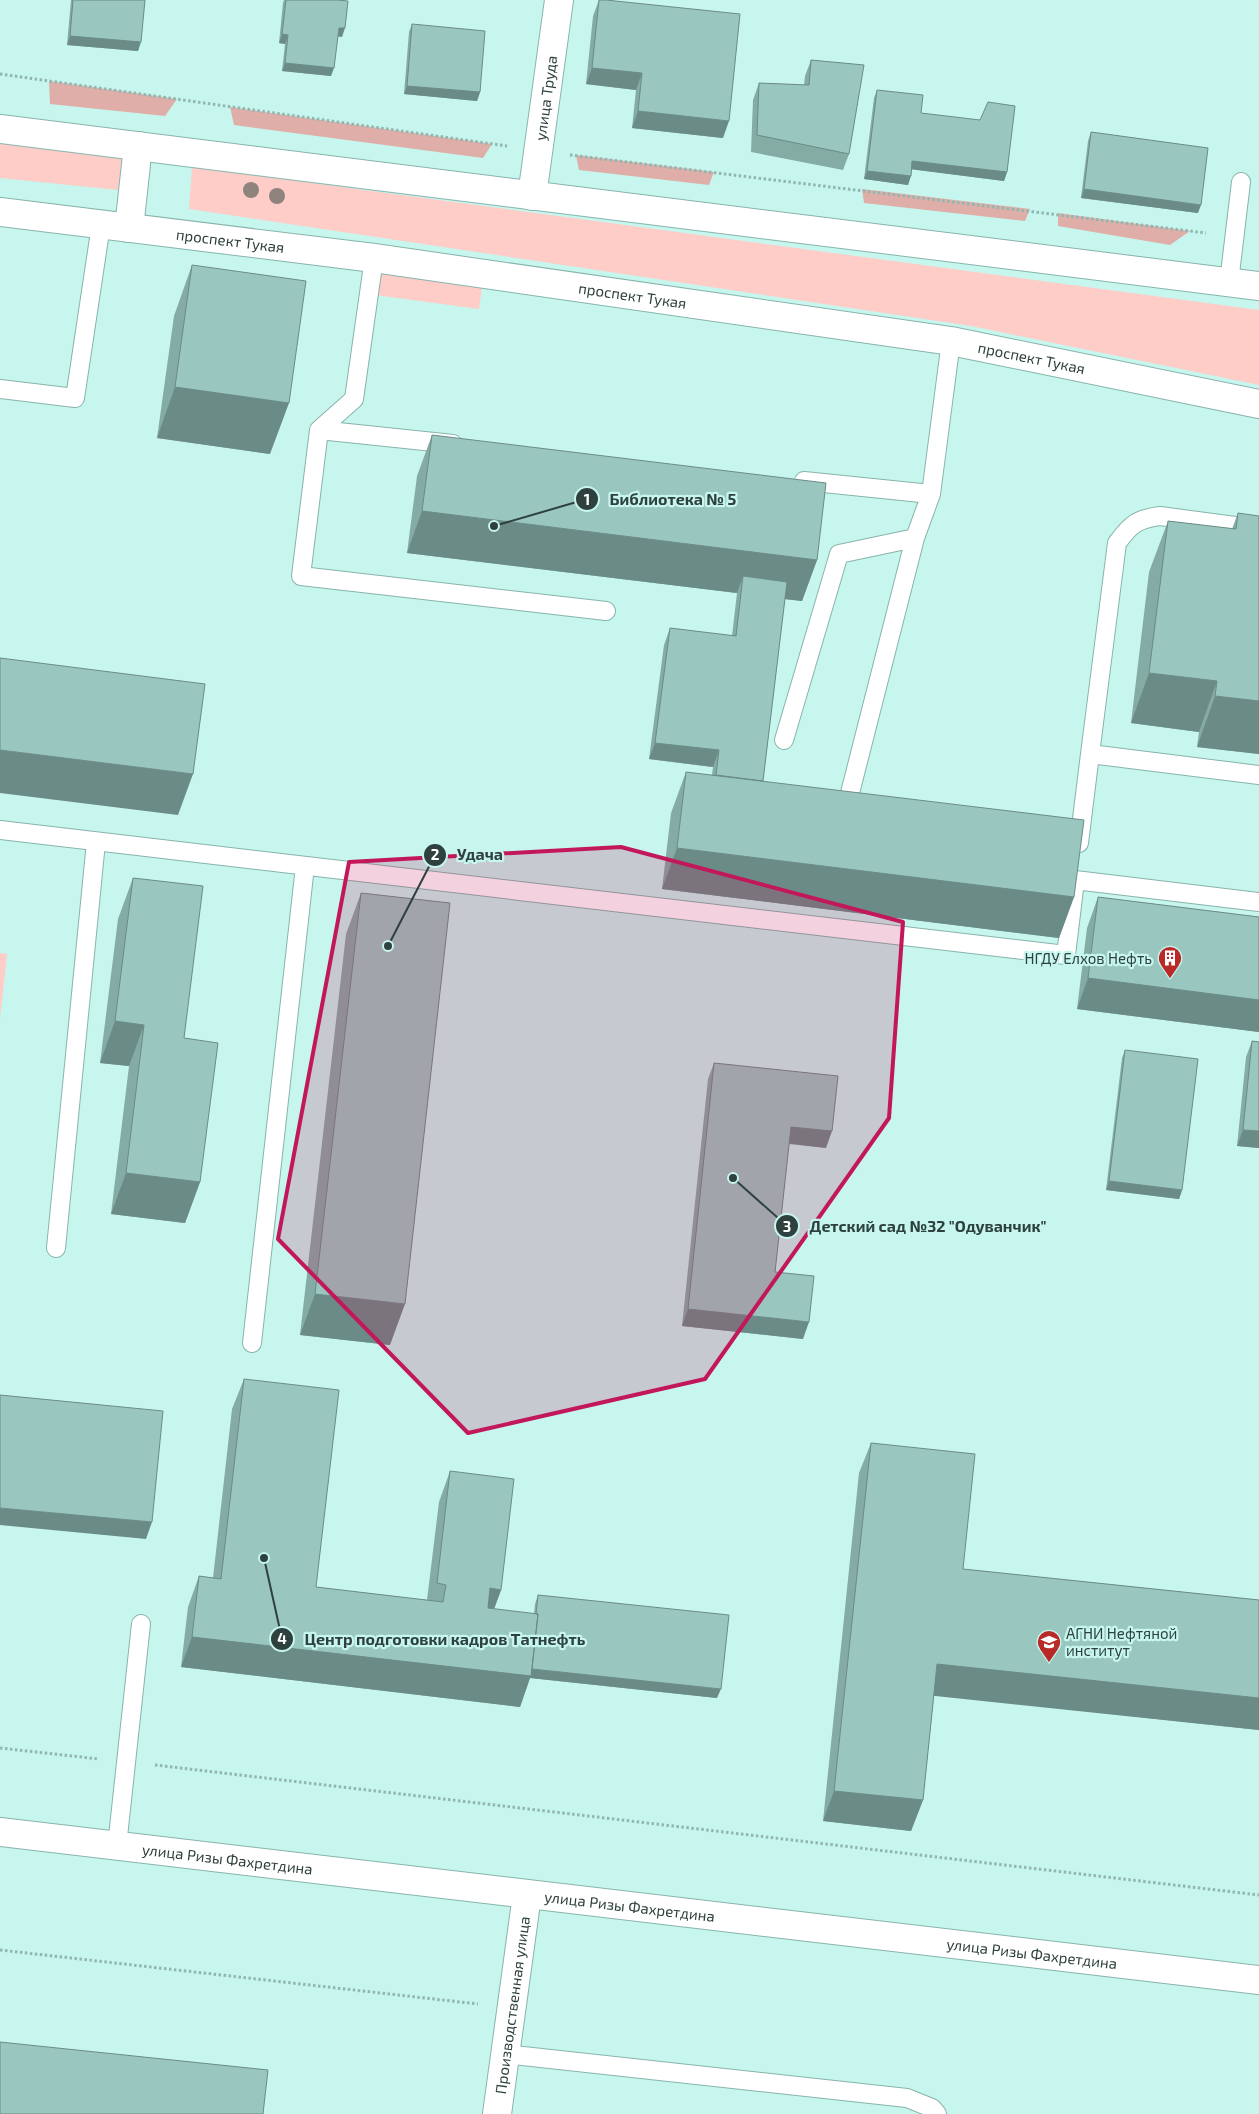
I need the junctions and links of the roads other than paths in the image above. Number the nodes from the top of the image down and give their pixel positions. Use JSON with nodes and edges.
{"nodes":[{"id":1,"x":559,"y":0,"type":"edge"},
{"id":2,"x":0,"y":129,"type":"edge"},
{"id":3,"x":138,"y":146,"type":"junction"},
{"id":4,"x":1241,"y":182,"type":"dead end"},
{"id":5,"x":532,"y":196,"type":"junction"},
{"id":6,"x":0,"y":212,"type":"edge"},
{"id":7,"x":101,"y":224,"type":"junction"},
{"id":8,"x":129,"y":228,"type":"junction"},
{"id":9,"x":374,"y":258,"type":"junction"},
{"id":10,"x":1229,"y":282,"type":"junction"},
{"id":11,"x":1259,"y":286,"type":"edge"},
{"id":12,"x":950,"y":341,"type":"junction"},
{"id":13,"x":0,"y":389,"type":"edge"},
{"id":14,"x":1259,"y":404,"type":"edge"},
{"id":15,"x":319,"y":430,"type":"junction"},
{"id":16,"x":467,"y":446,"type":"edge"},
{"id":17,"x":783,"y":479,"type":"edge"},
{"id":18,"x":931,"y":494,"type":"junction"},
{"id":19,"x":1259,"y":528,"type":"edge"},
{"id":20,"x":915,"y":538,"type":"junction"},
{"id":21,"x":606,"y":612,"type":"dead end"},
{"id":22,"x":784,"y":740,"type":"dead end"},
{"id":23,"x":1090,"y":754,"type":"junction"},
{"id":24,"x":1259,"y":774,"type":"edge"},
{"id":25,"x":850,"y":793,"type":"edge"},
{"id":26,"x":0,"y":830,"type":"edge"},
{"id":27,"x":96,"y":842,"type":"junction"},
{"id":28,"x":305,"y":866,"type":"junction"},
{"id":29,"x":1075,"y":880,"type":"junction"},
{"id":30,"x":1259,"y":902,"type":"edge"},
{"id":31,"x":56,"y":1248,"type":"dead end"},
{"id":32,"x":252,"y":1343,"type":"dead end"},
{"id":33,"x":141,"y":1624,"type":"dead end"},
{"id":34,"x":0,"y":1832,"type":"edge"},
{"id":35,"x":117,"y":1846,"type":"junction"},
{"id":36,"x":527,"y":1895,"type":"junction"},
{"id":37,"x":1259,"y":1980,"type":"edge"},
{"id":38,"x":505,"y":2054,"type":"junction"},
{"id":39,"x":497,"y":2114,"type":"edge"},
{"id":40,"x":937,"y":2114,"type":"edge"}],
"edges":[{"from":1,"to":5,"type":"main road","name":"улица Труда"},
{"from":2,"to":3,"type":"main road"},
{"from":3,"to":5,"type":"main road"},
{"from":3,"to":8,"type":"main road"},
{"from":4,"to":10,"type":"lane"},
{"from":5,"to":10,"type":"main road"},
{"from":6,"to":7,"type":"main road","name":"проспект Тукая"},
{"from":7,"to":8,"type":"main road","name":"проспект Тукая"},
{"from":7,"to":13,"type":"lane"},
{"from":8,"to":9,"type":"main road","name":"проспект Тукая"},
{"from":9,"to":12,"type":"main road","name":"проспект Тукая"},
{"from":9,"to":15,"type":"lane"},
{"from":10,"to":11,"type":"main road"},
{"from":12,"to":14,"type":"main road","name":"проспект Тукая"},
{"from":12,"to":18,"type":"lane"},
{"from":15,"to":16,"type":"lane"},
{"from":15,"to":21,"type":"lane"},
{"from":17,"to":18,"type":"lane"},
{"from":18,"to":20,"type":"lane"},
{"from":19,"to":23,"type":"lane"},
{"from":20,"to":22,"type":"lane"},
{"from":20,"to":25,"type":"lane"},
{"from":23,"to":24,"type":"lane"},
{"from":23,"to":29,"type":"lane"},
{"from":26,"to":27,"type":"lane"},
{"from":27,"to":28,"type":"lane"},
{"from":27,"to":31,"type":"lane"},
{"from":28,"to":29,"type":"lane"},
{"from":28,"to":32,"type":"lane"},
{"from":29,"to":30,"type":"lane"},
{"from":33,"to":35,"type":"lane"},
{"from":34,"to":35,"type":"main road","name":"улица Ризы Фахретдина"},
{"from":35,"to":36,"type":"main road","name":"улица Ризы Фахретдина"},
{"from":36,"to":37,"type":"main road","name":"улица Ризы Фахретдина"},
{"from":36,"to":38,"type":"main road","name":"Производственная улица"},
{"from":38,"to":39,"type":"main road","name":"Производственная улица"},
{"from":38,"to":40,"type":"lane"}]}
